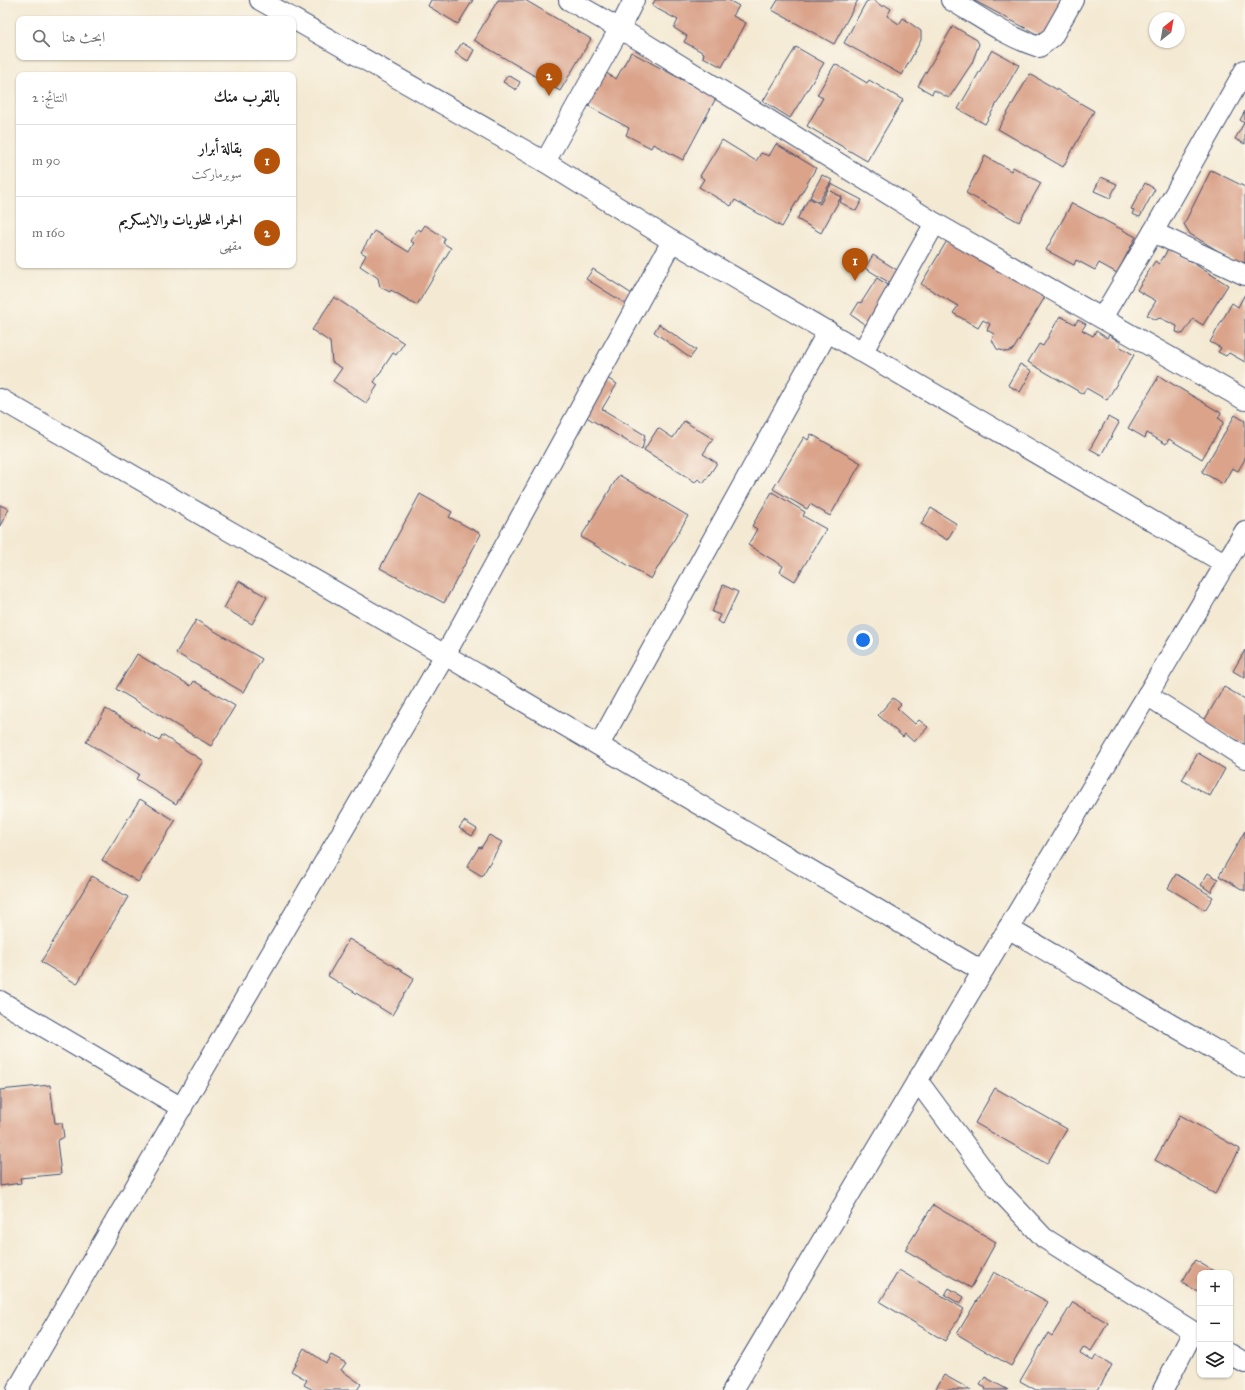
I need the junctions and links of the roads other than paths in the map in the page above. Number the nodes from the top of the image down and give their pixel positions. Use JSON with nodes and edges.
{"nodes":[{"id":1,"x":260,"y":0,"type":"edge"},
{"id":2,"x":569,"y":0,"type":"edge"},
{"id":3,"x":634,"y":0,"type":"edge"},
{"id":4,"x":951,"y":0,"type":"edge"},
{"id":5,"x":1073,"y":0,"type":"edge"},
{"id":6,"x":288,"y":16,"type":"edge"},
{"id":7,"x":296,"y":20,"type":"edge"},
{"id":8,"x":620,"y":28,"type":"junction"},
{"id":9,"x":1245,"y":70,"type":"edge"},
{"id":10,"x":545,"y":162,"type":"junction"},
{"id":11,"x":935,"y":223,"type":"junction"},
{"id":12,"x":1153,"y":232,"type":"junction"},
{"id":13,"x":672,"y":241,"type":"junction"},
{"id":14,"x":1245,"y":275,"type":"edge"},
{"id":15,"x":1102,"y":318,"type":"junction"},
{"id":16,"x":828,"y":331,"type":"junction"},
{"id":17,"x":863,"y":351,"type":"junction"},
{"id":18,"x":0,"y":399,"type":"edge"},
{"id":19,"x":1245,"y":400,"type":"edge"},
{"id":20,"x":1245,"y":531,"type":"edge"},
{"id":21,"x":1226,"y":564,"type":"junction"},
{"id":22,"x":445,"y":655,"type":"junction"},
{"id":23,"x":1147,"y":695,"type":"junction"},
{"id":24,"x":599,"y":745,"type":"junction"},
{"id":25,"x":1245,"y":758,"type":"edge"},
{"id":26,"x":1008,"y":928,"type":"junction"},
{"id":27,"x":982,"y":972,"type":"junction"},
{"id":28,"x":0,"y":1001,"type":"edge"},
{"id":29,"x":1245,"y":1067,"type":"edge"},
{"id":30,"x":917,"y":1080,"type":"junction"},
{"id":31,"x":182,"y":1108,"type":"junction"},
{"id":32,"x":1196,"y":1334,"type":"edge"},
{"id":33,"x":1233,"y":1356,"type":"edge"},
{"id":34,"x":1245,"y":1363,"type":"edge"},
{"id":35,"x":17,"y":1390,"type":"edge"},
{"id":36,"x":733,"y":1390,"type":"edge"},
{"id":37,"x":1163,"y":1390,"type":"edge"}],
"edges":[{"from":1,"to":6,"type":"street"},
{"from":2,"to":8,"type":"street"},
{"from":3,"to":8,"type":"street"},
{"from":4,"to":5,"type":"street"},
{"from":7,"to":10,"type":"street"},
{"from":8,"to":10,"type":"street"},
{"from":8,"to":11,"type":"street"},
{"from":9,"to":12,"type":"street"},
{"from":10,"to":13,"type":"street"},
{"from":11,"to":15,"type":"street"},
{"from":11,"to":17,"type":"street"},
{"from":12,"to":14,"type":"street"},
{"from":12,"to":15,"type":"street"},
{"from":13,"to":16,"type":"street"},
{"from":13,"to":22,"type":"street"},
{"from":15,"to":19,"type":"street"},
{"from":16,"to":17,"type":"street"},
{"from":16,"to":24,"type":"street"},
{"from":17,"to":21,"type":"street"},
{"from":18,"to":22,"type":"street"},
{"from":20,"to":21,"type":"street"},
{"from":21,"to":23,"type":"street"},
{"from":22,"to":24,"type":"street"},
{"from":22,"to":31,"type":"street"},
{"from":23,"to":25,"type":"street"},
{"from":23,"to":26,"type":"street"},
{"from":24,"to":27,"type":"street"},
{"from":26,"to":27,"type":"street"},
{"from":26,"to":29,"type":"street"},
{"from":27,"to":30,"type":"street"},
{"from":28,"to":31,"type":"street"},
{"from":30,"to":32,"type":"street"},
{"from":30,"to":36,"type":"street"},
{"from":31,"to":35,"type":"street"},
{"from":32,"to":37,"type":"street"},
{"from":33,"to":34,"type":"street"}]}
